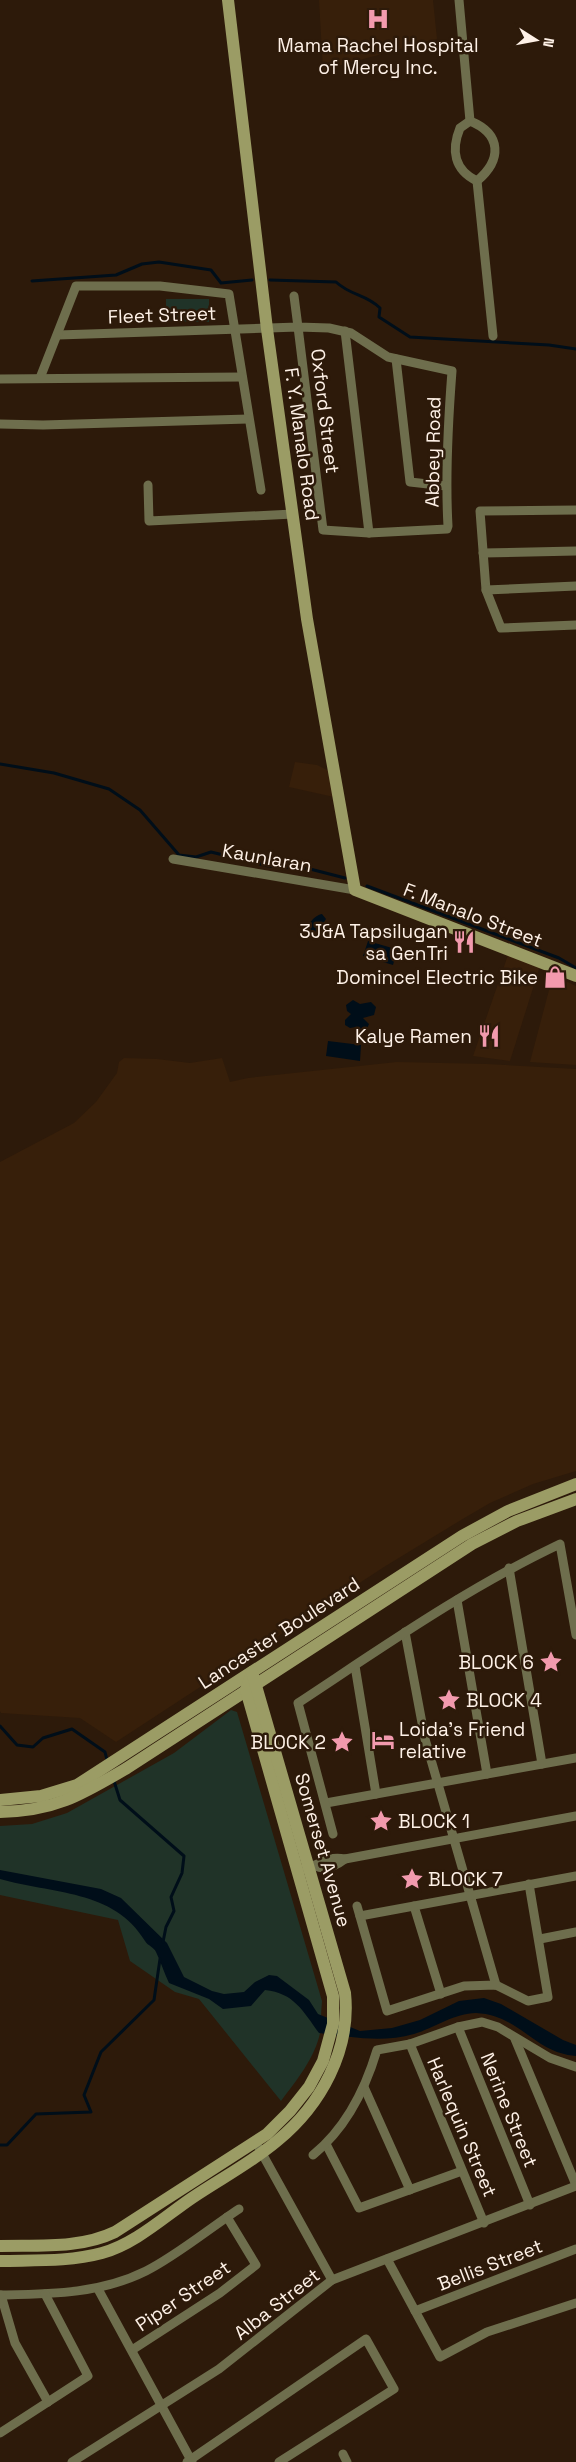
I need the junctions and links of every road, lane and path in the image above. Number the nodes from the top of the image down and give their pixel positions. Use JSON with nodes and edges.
{"nodes":[{"id":1,"x":228,"y":0,"type":"edge"},
{"id":2,"x":459,"y":0,"type":"edge"},
{"id":3,"x":470,"y":121,"type":"junction"},
{"id":4,"x":477,"y":181,"type":"junction"},
{"id":5,"x":294,"y":296,"type":"dead end"},
{"id":6,"x":298,"y":327,"type":"junction"},
{"id":7,"x":267,"y":328,"type":"junction"},
{"id":8,"x":234,"y":329,"type":"junction"},
{"id":9,"x":345,"y":332,"type":"junction"},
{"id":10,"x":58,"y":335,"type":"junction"},
{"id":11,"x":493,"y":336,"type":"dead end"},
{"id":12,"x":396,"y":359,"type":"junction"},
{"id":13,"x":452,"y":371,"type":"joint"},
{"id":14,"x":242,"y":377,"type":"junction"},
{"id":15,"x":40,"y":378,"type":"junction"},
{"id":16,"x":0,"y":379,"type":"edge"},
{"id":17,"x":248,"y":419,"type":"junction"},
{"id":18,"x":0,"y":424,"type":"edge"},
{"id":19,"x":148,"y":484,"type":"dead end"},
{"id":20,"x":446,"y":486,"type":"junction"},
{"id":21,"x":260,"y":490,"type":"dead end"},
{"id":22,"x":576,"y":510,"type":"edge"},
{"id":23,"x":293,"y":514,"type":"junction"},
{"id":24,"x":369,"y":533,"type":"junction"},
{"id":25,"x":576,"y":551,"type":"edge"},
{"id":26,"x":483,"y":553,"type":"junction"},
{"id":27,"x":576,"y":586,"type":"edge"},
{"id":28,"x":486,"y":590,"type":"junction"},
{"id":29,"x":576,"y":625,"type":"edge"},
{"id":30,"x":173,"y":859,"type":"dead end"},
{"id":31,"x":355,"y":890,"type":"junction"},
{"id":32,"x":576,"y":976,"type":"edge"},
{"id":33,"x":576,"y":1484,"type":"edge"},
{"id":34,"x":576,"y":1499,"type":"edge"},
{"id":35,"x":509,"y":1568,"type":"junction"},
{"id":36,"x":457,"y":1600,"type":"junction"},
{"id":37,"x":406,"y":1632,"type":"junction"},
{"id":38,"x":576,"y":1636,"type":"edge"},
{"id":39,"x":355,"y":1666,"type":"junction"},
{"id":40,"x":251,"y":1682,"type":"junction"},
{"id":41,"x":576,"y":1758,"type":"edge"},
{"id":42,"x":542,"y":1764,"type":"junction"},
{"id":43,"x":114,"y":1769,"type":"junction"},
{"id":44,"x":487,"y":1774,"type":"junction"},
{"id":45,"x":438,"y":1783,"type":"junction"},
{"id":46,"x":376,"y":1794,"type":"junction"},
{"id":47,"x":0,"y":1800,"type":"edge"},
{"id":48,"x":326,"y":1803,"type":"junction"},
{"id":49,"x":0,"y":1812,"type":"edge"},
{"id":50,"x":576,"y":1816,"type":"edge"},
{"id":51,"x":333,"y":1834,"type":"dead end"},
{"id":52,"x":454,"y":1840,"type":"junction"},
{"id":53,"x":307,"y":1868,"type":"junction"},
{"id":54,"x":576,"y":1876,"type":"edge"},
{"id":55,"x":529,"y":1884,"type":"junction"},
{"id":56,"x":471,"y":1896,"type":"junction"},
{"id":57,"x":357,"y":1906,"type":"dead end"},
{"id":58,"x":414,"y":1906,"type":"junction"},
{"id":59,"x":360,"y":1916,"type":"junction"},
{"id":60,"x":576,"y":1932,"type":"edge"},
{"id":61,"x":540,"y":1939,"type":"junction"},
{"id":62,"x":496,"y":1985,"type":"junction"},
{"id":63,"x":441,"y":1994,"type":"junction"},
{"id":64,"x":458,"y":2027,"type":"junction"},
{"id":65,"x":516,"y":2038,"type":"junction"},
{"id":66,"x":410,"y":2044,"type":"junction"},
{"id":67,"x":576,"y":2066,"type":"edge"},
{"id":68,"x":364,"y":2087,"type":"junction"},
{"id":69,"x":326,"y":2144,"type":"junction"},
{"id":70,"x":258,"y":2147,"type":"junction"},
{"id":71,"x":313,"y":2155,"type":"dead end"},
{"id":72,"x":462,"y":2171,"type":"junction"},
{"id":73,"x":576,"y":2186,"type":"edge"},
{"id":74,"x":410,"y":2190,"type":"junction"},
{"id":75,"x":530,"y":2205,"type":"junction"},
{"id":76,"x":239,"y":2209,"type":"dead end"},
{"id":77,"x":227,"y":2217,"type":"junction"},
{"id":78,"x":484,"y":2223,"type":"junction"},
{"id":79,"x":0,"y":2246,"type":"edge"},
{"id":80,"x":576,"y":2249,"type":"edge"},
{"id":81,"x":387,"y":2259,"type":"junction"},
{"id":82,"x":0,"y":2261,"type":"edge"},
{"id":83,"x":332,"y":2280,"type":"junction"},
{"id":84,"x":98,"y":2289,"type":"junction"},
{"id":85,"x":45,"y":2294,"type":"junction"},
{"id":86,"x":0,"y":2295,"type":"edge"},
{"id":87,"x":576,"y":2303,"type":"edge"},
{"id":88,"x":415,"y":2311,"type":"junction"},
{"id":89,"x":132,"y":2350,"type":"junction"},
{"id":90,"x":48,"y":2402,"type":"junction"},
{"id":91,"x":161,"y":2405,"type":"junction"},
{"id":92,"x":0,"y":2433,"type":"edge"},
{"id":93,"x":190,"y":2461,"type":"edge"},
{"id":94,"x":72,"y":2462,"type":"edge"},
{"id":95,"x":279,"y":2462,"type":"edge"}],
"edges":[{"from":1,"to":7,"type":"street","name":"F. Y. Manalo Road"},
{"from":2,"to":3,"type":"street"},
{"from":3,"to":4,"type":"street"},
{"from":3,"to":4,"type":"street"},
{"from":4,"to":11,"type":"street"},
{"from":5,"to":6,"type":"street","name":"Oxford Street"},
{"from":6,"to":7,"type":"street","name":"Fleet Street"},
{"from":6,"to":9,"type":"street","name":"Fleet Street"},
{"from":6,"to":24,"type":"street","name":"Oxford Street"},
{"from":7,"to":8,"type":"street","name":"Fleet Street"},
{"from":7,"to":23,"type":"street","name":"F. Y. Manalo Road"},
{"from":8,"to":10,"type":"street","name":"Fleet Street"},
{"from":8,"to":10,"type":"street"},
{"from":8,"to":14,"type":"street"},
{"from":9,"to":12,"type":"street","name":"Fleet Street"},
{"from":9,"to":24,"type":"street"},
{"from":10,"to":15,"type":"street"},
{"from":12,"to":13,"type":"street","name":"Fleet Street"},
{"from":12,"to":20,"type":"street"},
{"from":13,"to":20,"type":"street","name":"Abbey Road"},
{"from":14,"to":15,"type":"street"},
{"from":14,"to":17,"type":"street"},
{"from":15,"to":16,"type":"street"},
{"from":17,"to":18,"type":"street"},
{"from":17,"to":21,"type":"street"},
{"from":19,"to":23,"type":"street"},
{"from":20,"to":24,"type":"street","name":"Abbey Road"},
{"from":22,"to":26,"type":"street"},
{"from":23,"to":31,"type":"street","name":"F. Y. Manalo Road"},
{"from":25,"to":26,"type":"street"},
{"from":26,"to":28,"type":"street"},
{"from":27,"to":28,"type":"street"},
{"from":28,"to":29,"type":"street"},
{"from":30,"to":31,"type":"street","name":"Kaunlaran"},
{"from":31,"to":32,"type":"street","name":"F. Manalo Street"},
{"from":33,"to":40,"type":"street","name":"Lancaster Boulevard"},
{"from":34,"to":40,"type":"street","name":"Lancaster Boulevard"},
{"from":35,"to":36,"type":"street"},
{"from":35,"to":38,"type":"street"},
{"from":35,"to":42,"type":"street"},
{"from":36,"to":37,"type":"street"},
{"from":36,"to":44,"type":"street"},
{"from":37,"to":39,"type":"street"},
{"from":37,"to":45,"type":"street"},
{"from":39,"to":46,"type":"street"},
{"from":39,"to":48,"type":"street"},
{"from":40,"to":43,"type":"street","name":"Lancaster Boulevard"},
{"from":40,"to":43,"type":"street","name":"Lancaster Boulevard"},
{"from":40,"to":53,"type":"street","name":"Somerset Avenue"},
{"from":41,"to":42,"type":"street"},
{"from":42,"to":44,"type":"street"},
{"from":43,"to":47,"type":"street","name":"Lancaster Boulevard"},
{"from":43,"to":49,"type":"street","name":"Lancaster Boulevard"},
{"from":44,"to":45,"type":"street"},
{"from":45,"to":46,"type":"street"},
{"from":45,"to":52,"type":"street"},
{"from":46,"to":48,"type":"street"},
{"from":48,"to":51,"type":"street"},
{"from":50,"to":52,"type":"street"},
{"from":52,"to":53,"type":"street"},
{"from":52,"to":56,"type":"street"},
{"from":53,"to":70,"type":"street","name":"Somerset Avenue"},
{"from":54,"to":55,"type":"street"},
{"from":55,"to":56,"type":"street"},
{"from":55,"to":61,"type":"street"},
{"from":56,"to":58,"type":"street"},
{"from":56,"to":62,"type":"street"},
{"from":57,"to":59,"type":"street"},
{"from":58,"to":59,"type":"street"},
{"from":58,"to":63,"type":"street"},
{"from":59,"to":63,"type":"street"},
{"from":60,"to":61,"type":"street"},
{"from":61,"to":62,"type":"street"},
{"from":62,"to":63,"type":"street"},
{"from":64,"to":65,"type":"street"},
{"from":64,"to":66,"type":"street"},
{"from":64,"to":75,"type":"street","name":"Nerine Street"},
{"from":65,"to":67,"type":"street"},
{"from":65,"to":73,"type":"street"},
{"from":66,"to":68,"type":"street"},
{"from":66,"to":72,"type":"street","name":"Harlequin Street"},
{"from":68,"to":69,"type":"street"},
{"from":68,"to":74,"type":"street"},
{"from":69,"to":71,"type":"street"},
{"from":69,"to":74,"type":"street"},
{"from":70,"to":79,"type":"street","name":"Somerset Avenue"},
{"from":70,"to":82,"type":"street","name":"Somerset Avenue"},
{"from":70,"to":83,"type":"street"},
{"from":72,"to":74,"type":"street"},
{"from":72,"to":78,"type":"street","name":"Harlequin Street"},
{"from":73,"to":75,"type":"street","name":"Alba Street"},
{"from":75,"to":78,"type":"street","name":"Alba Street"},
{"from":76,"to":77,"type":"street"},
{"from":77,"to":84,"type":"street"},
{"from":77,"to":89,"type":"street","name":"Piper Street"},
{"from":78,"to":81,"type":"street","name":"Alba Street"},
{"from":80,"to":88,"type":"street","name":"Bellis Street"},
{"from":81,"to":83,"type":"street","name":"Alba Street"},
{"from":81,"to":88,"type":"street"},
{"from":83,"to":91,"type":"street","name":"Alba Street"},
{"from":84,"to":85,"type":"street"},
{"from":84,"to":89,"type":"street"},
{"from":85,"to":86,"type":"street"},
{"from":85,"to":90,"type":"street"},
{"from":86,"to":90,"type":"street"},
{"from":87,"to":88,"type":"street"},
{"from":89,"to":91,"type":"street"},
{"from":90,"to":92,"type":"street"},
{"from":91,"to":93,"type":"street"},
{"from":91,"to":94,"type":"street","name":"Alba Street"},
{"from":93,"to":95,"type":"street"}]}
